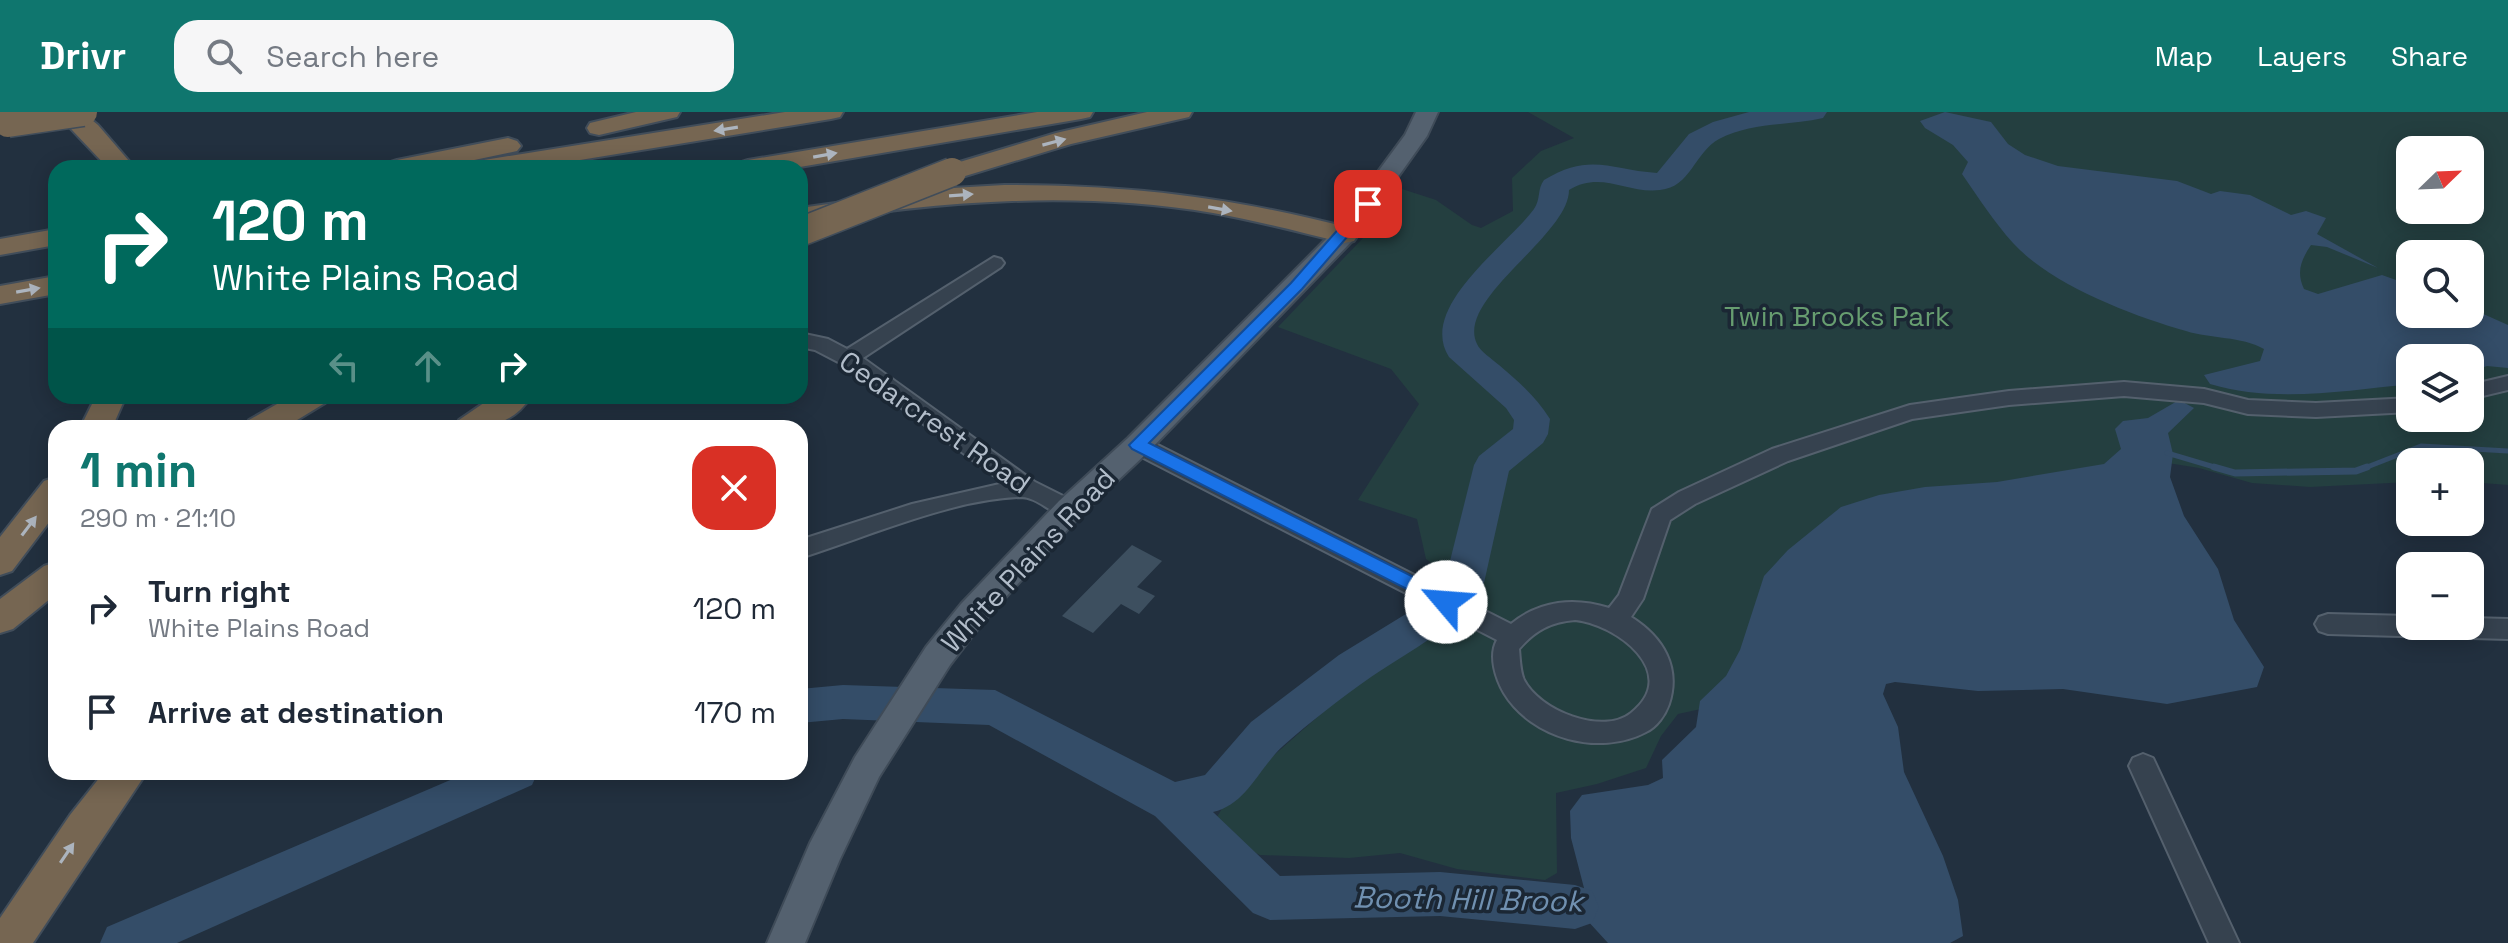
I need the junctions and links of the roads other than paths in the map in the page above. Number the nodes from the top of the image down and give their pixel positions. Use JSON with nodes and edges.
{"nodes":[{"id":1,"x":67,"y":112,"type":"edge"},
{"id":2,"x":83,"y":112,"type":"edge"},
{"id":3,"x":668,"y":112,"type":"edge"},
{"id":4,"x":831,"y":112,"type":"edge"},
{"id":5,"x":1081,"y":112,"type":"edge"},
{"id":6,"x":1180,"y":112,"type":"edge"},
{"id":7,"x":1427,"y":112,"type":"edge"},
{"id":8,"x":4,"y":124,"type":"edge"},
{"id":9,"x":115,"y":160,"type":"edge"},
{"id":10,"x":436,"y":160,"type":"edge"},
{"id":11,"x":534,"y":160,"type":"edge"},
{"id":12,"x":796,"y":160,"type":"edge"},
{"id":13,"x":808,"y":215,"type":"edge"},
{"id":14,"x":808,"y":229,"type":"edge"},
{"id":15,"x":1344,"y":235,"type":"junction"},
{"id":16,"x":48,"y":238,"type":"edge"},
{"id":17,"x":0,"y":247,"type":"edge"},
{"id":18,"x":994,"y":263,"type":"dead end"},
{"id":19,"x":48,"y":286,"type":"edge"},
{"id":20,"x":0,"y":295,"type":"edge"},
{"id":21,"x":808,"y":342,"type":"edge"},
{"id":22,"x":848,"y":358,"type":"junction"},
{"id":23,"x":2508,"y":383,"type":"edge"},
{"id":24,"x":2484,"y":389,"type":"edge"},
{"id":25,"x":300,"y":404,"type":"edge"},
{"id":26,"x":504,"y":404,"type":"edge"},
{"id":27,"x":2396,"y":406,"type":"edge"},
{"id":28,"x":274,"y":420,"type":"edge"},
{"id":29,"x":482,"y":420,"type":"edge"},
{"id":30,"x":1138,"y":445,"type":"junction"},
{"id":31,"x":1027,"y":488,"type":"junction"},
{"id":32,"x":48,"y":499,"type":"edge"},
{"id":33,"x":1069,"y":509,"type":"junction"},
{"id":34,"x":808,"y":546,"type":"edge"},
{"id":35,"x":0,"y":562,"type":"edge"},
{"id":36,"x":48,"y":581,"type":"edge"},
{"id":37,"x":0,"y":619,"type":"edge"},
{"id":38,"x":1615,"y":619,"type":"junction"},
{"id":39,"x":2328,"y":624,"type":"dead end"},
{"id":40,"x":2508,"y":629,"type":"edge"},
{"id":41,"x":1513,"y":637,"type":"junction"},
{"id":42,"x":2143,"y":766,"type":"dead end"},
{"id":43,"x":121,"y":780,"type":"edge"},
{"id":44,"x":16,"y":930,"type":"edge"},
{"id":45,"x":786,"y":943,"type":"edge"},
{"id":46,"x":2224,"y":943,"type":"edge"}],
"edges":[{"from":1,"to":9,"type":"highway"},
{"from":2,"to":8,"type":"highway","bridge":true},
{"from":3,"to":10,"type":"highway"},
{"from":4,"to":11,"type":"highway","one_way":true},
{"from":12,"to":5,"type":"highway","one_way":true},
{"from":14,"to":6,"type":"highway","one_way":true,"bridge":true},
{"from":7,"to":15,"type":"main road","name":"White Plains Road"},
{"from":13,"to":15,"type":"highway","one_way":true},
{"from":15,"to":30,"type":"main road","name":"White Plains Road"},
{"from":16,"to":17,"type":"highway"},
{"from":18,"to":22,"type":"street"},
{"from":20,"to":19,"type":"highway","one_way":true},
{"from":21,"to":22,"type":"street","name":"Cedarcrest Road"},
{"from":22,"to":31,"type":"street","name":"Cedarcrest Road"},
{"from":23,"to":24,"type":"street"},
{"from":25,"to":28,"type":"highway"},
{"from":26,"to":29,"type":"highway"},
{"from":27,"to":38,"type":"street"},
{"from":30,"to":33,"type":"main road","name":"White Plains Road"},
{"from":30,"to":41,"type":"street"},
{"from":31,"to":33,"type":"street","name":"Cedarcrest Road"},
{"from":31,"to":34,"type":"street"},
{"from":35,"to":32,"type":"highway","one_way":true},
{"from":33,"to":45,"type":"main road","name":"White Plains Road"},
{"from":36,"to":37,"type":"highway"},
{"from":38,"to":41,"type":"street"},
{"from":38,"to":41,"type":"street"},
{"from":39,"to":40,"type":"street"},
{"from":42,"to":46,"type":"street"},
{"from":44,"to":43,"type":"highway","one_way":true}]}
